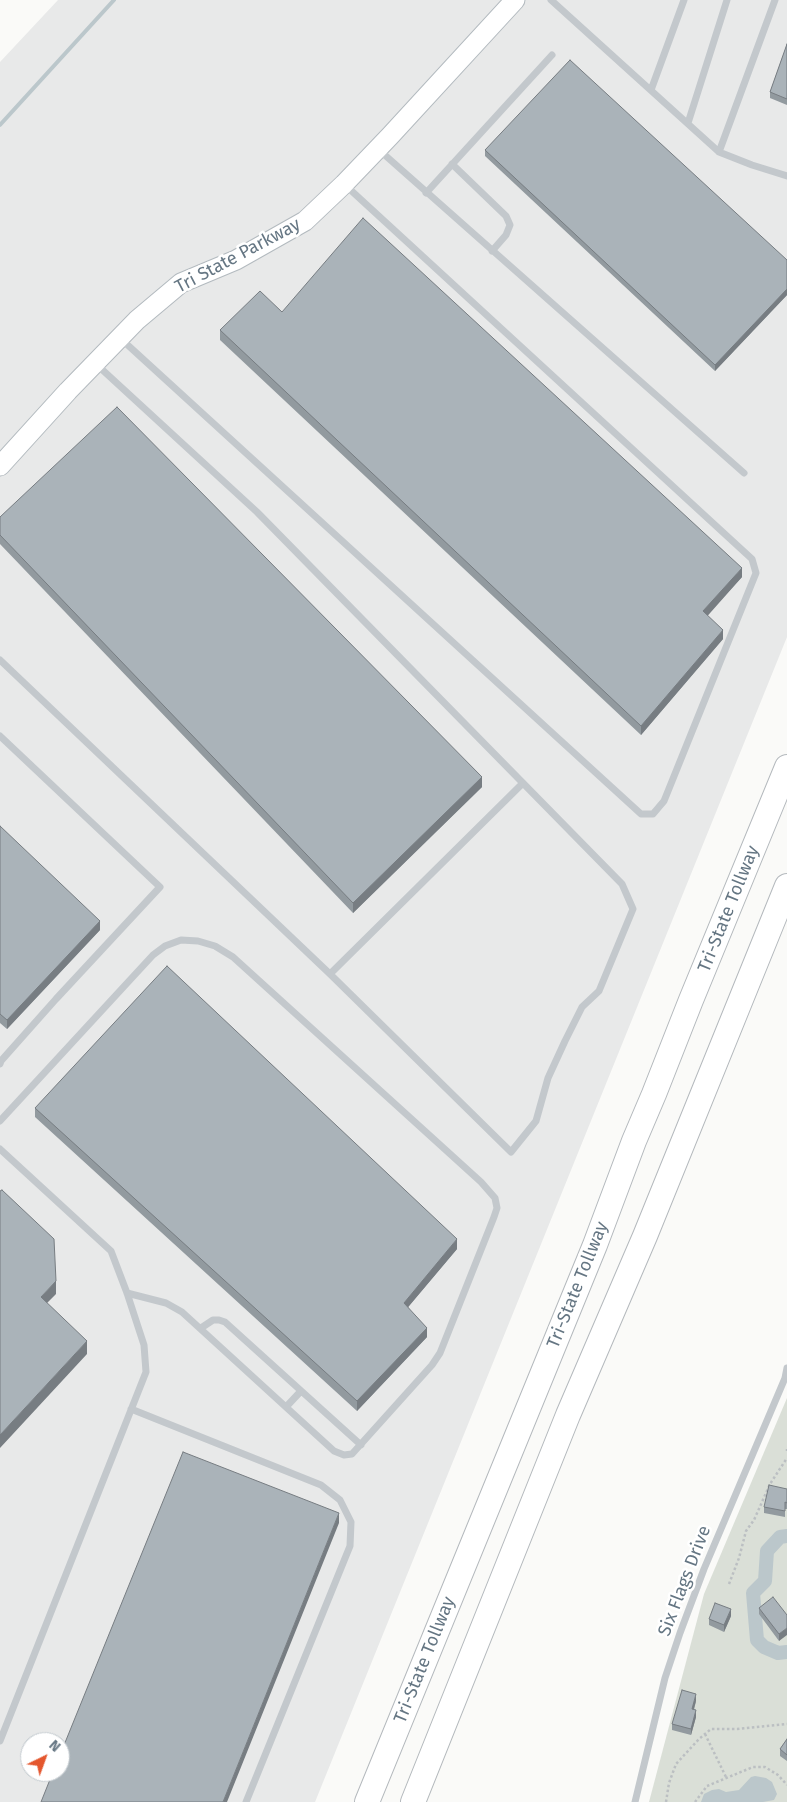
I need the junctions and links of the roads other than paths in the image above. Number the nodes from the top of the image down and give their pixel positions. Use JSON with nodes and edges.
{"nodes":[{"id":1,"x":514,"y":0,"type":"edge"},
{"id":2,"x":551,"y":0,"type":"edge"},
{"id":3,"x":684,"y":0,"type":"edge"},
{"id":4,"x":727,"y":0,"type":"edge"},
{"id":5,"x":775,"y":0,"type":"edge"},
{"id":6,"x":552,"y":55,"type":"dead end"},
{"id":7,"x":651,"y":90,"type":"junction"},
{"id":8,"x":688,"y":123,"type":"junction"},
{"id":9,"x":378,"y":149,"type":"junction"},
{"id":10,"x":719,"y":152,"type":"junction"},
{"id":11,"x":452,"y":164,"type":"junction"},
{"id":12,"x":787,"y":176,"type":"edge"},
{"id":13,"x":344,"y":184,"type":"junction"},
{"id":14,"x":426,"y":193,"type":"junction"},
{"id":15,"x":492,"y":251,"type":"junction"},
{"id":16,"x":120,"y":338,"type":"junction"},
{"id":17,"x":95,"y":363,"type":"junction"},
{"id":18,"x":0,"y":466,"type":"edge"},
{"id":19,"x":744,"y":473,"type":"dead end"},
{"id":20,"x":0,"y":660,"type":"edge"},
{"id":21,"x":0,"y":736,"type":"edge"},
{"id":22,"x":787,"y":766,"type":"edge"},
{"id":23,"x":523,"y":783,"type":"junction"},
{"id":24,"x":787,"y":886,"type":"edge"},
{"id":25,"x":330,"y":974,"type":"junction"},
{"id":26,"x":0,"y":1062,"type":"edge"},
{"id":27,"x":0,"y":1121,"type":"edge"},
{"id":28,"x":0,"y":1149,"type":"edge"},
{"id":29,"x":127,"y":1292,"type":"junction"},
{"id":30,"x":201,"y":1328,"type":"junction"},
{"id":31,"x":787,"y":1368,"type":"edge"},
{"id":32,"x":786,"y":1376,"type":"edge"},
{"id":33,"x":301,"y":1391,"type":"junction"},
{"id":34,"x":286,"y":1407,"type":"junction"},
{"id":35,"x":131,"y":1409,"type":"junction"},
{"id":36,"x":361,"y":1444,"type":"junction"},
{"id":37,"x":0,"y":1740,"type":"edge"},
{"id":38,"x":246,"y":1802,"type":"edge"},
{"id":39,"x":367,"y":1802,"type":"edge"},
{"id":40,"x":413,"y":1802,"type":"edge"},
{"id":41,"x":634,"y":1802,"type":"edge"}],
"edges":[{"from":1,"to":9,"type":"street","name":"Tri State Parkway"},
{"from":2,"to":7,"type":"lane"},
{"from":3,"to":7,"type":"lane"},
{"from":4,"to":8,"type":"lane"},
{"from":5,"to":10,"type":"lane"},
{"from":6,"to":11,"type":"lane"},
{"from":7,"to":8,"type":"lane"},
{"from":8,"to":10,"type":"lane"},
{"from":9,"to":13,"type":"street","name":"Tri State Parkway"},
{"from":9,"to":14,"type":"lane"},
{"from":10,"to":12,"type":"lane"},
{"from":11,"to":14,"type":"lane"},
{"from":11,"to":15,"type":"lane"},
{"from":13,"to":16,"type":"street","name":"Tri State Parkway"},
{"from":13,"to":16,"type":"lane"},
{"from":14,"to":15,"type":"lane"},
{"from":15,"to":19,"type":"lane"},
{"from":16,"to":17,"type":"street","name":"Tri State Parkway"},
{"from":17,"to":18,"type":"street","name":"Tri State Parkway"},
{"from":17,"to":23,"type":"lane"},
{"from":20,"to":25,"type":"lane"},
{"from":21,"to":26,"type":"lane"},
{"from":22,"to":39,"type":"highway","name":"Tri-State Tollway"},
{"from":23,"to":25,"type":"lane"},
{"from":23,"to":25,"type":"lane"},
{"from":24,"to":40,"type":"highway"},
{"from":27,"to":36,"type":"lane"},
{"from":28,"to":29,"type":"lane"},
{"from":29,"to":30,"type":"lane"},
{"from":29,"to":35,"type":"lane"},
{"from":30,"to":33,"type":"lane"},
{"from":30,"to":34,"type":"lane"},
{"from":31,"to":32,"type":"lane","name":"Six Flags Drive"},
{"from":32,"to":41,"type":"lane","name":"Six Flags Drive"},
{"from":33,"to":34,"type":"lane"},
{"from":33,"to":36,"type":"lane"},
{"from":34,"to":36,"type":"lane"},
{"from":35,"to":37,"type":"lane"},
{"from":35,"to":38,"type":"lane"}]}
